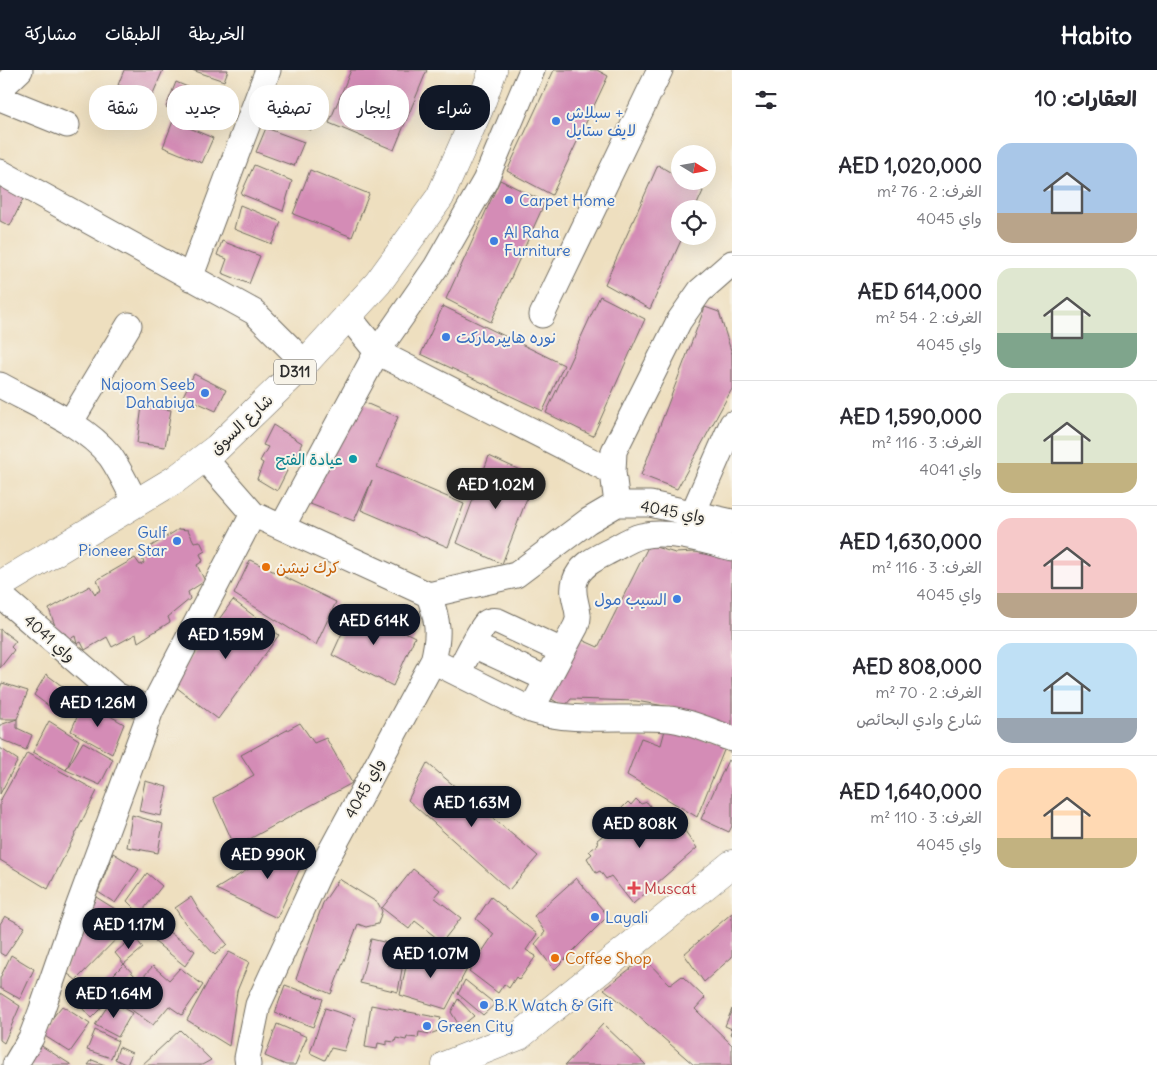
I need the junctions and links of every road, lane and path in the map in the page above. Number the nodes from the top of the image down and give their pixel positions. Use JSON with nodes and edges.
{"nodes":[{"id":1,"x":20,"y":70,"type":"edge"},
{"id":2,"x":268,"y":70,"type":"edge"},
{"id":3,"x":493,"y":70,"type":"edge"},
{"id":4,"x":532,"y":70,"type":"edge"},
{"id":5,"x":660,"y":70,"type":"edge"},
{"id":6,"x":0,"y":89,"type":"edge"},
{"id":7,"x":0,"y":98,"type":"edge"},
{"id":8,"x":67,"y":125,"type":"dead end"},
{"id":9,"x":0,"y":172,"type":"edge"},
{"id":10,"x":732,"y":263,"type":"edge"},
{"id":11,"x":190,"y":278,"type":"junction"},
{"id":12,"x":542,"y":315,"type":"dead end"},
{"id":13,"x":348,"y":316,"type":"junction"},
{"id":14,"x":130,"y":325,"type":"dead end"},
{"id":15,"x":377,"y":352,"type":"junction"},
{"id":16,"x":305,"y":362,"type":"junction"},
{"id":17,"x":0,"y":386,"type":"edge"},
{"id":18,"x":70,"y":423,"type":"junction"},
{"id":19,"x":732,"y":424,"type":"edge"},
{"id":20,"x":204,"y":458,"type":"junction"},
{"id":21,"x":613,"y":472,"type":"junction"},
{"id":22,"x":136,"y":503,"type":"junction"},
{"id":23,"x":618,"y":504,"type":"junction"},
{"id":24,"x":253,"y":514,"type":"junction"},
{"id":25,"x":693,"y":514,"type":"junction"},
{"id":26,"x":732,"y":522,"type":"edge"},
{"id":27,"x":282,"y":527,"type":"junction"},
{"id":28,"x":732,"y":548,"type":"edge"},
{"id":29,"x":541,"y":557,"type":"junction"},
{"id":30,"x":574,"y":581,"type":"junction"},
{"id":31,"x":0,"y":585,"type":"edge"},
{"id":32,"x":0,"y":595,"type":"edge"},
{"id":33,"x":429,"y":595,"type":"junction"},
{"id":34,"x":473,"y":646,"type":"junction"},
{"id":35,"x":562,"y":651,"type":"junction"},
{"id":36,"x":433,"y":660,"type":"junction"},
{"id":37,"x":458,"y":673,"type":"junction"},
{"id":38,"x":547,"y":679,"type":"junction"},
{"id":39,"x":151,"y":710,"type":"junction"},
{"id":40,"x":531,"y":710,"type":"junction"},
{"id":41,"x":732,"y":739,"type":"edge"},
{"id":42,"x":732,"y":864,"type":"edge"},
{"id":43,"x":15,"y":1065,"type":"edge"},
{"id":44,"x":248,"y":1065,"type":"edge"},
{"id":45,"x":446,"y":1065,"type":"edge"}],
"edges":[{"from":1,"to":6,"type":"street"},
{"from":2,"to":11,"type":"street"},
{"from":3,"to":13,"type":"main road","name":"شارع السوق","number":"D311"},
{"from":4,"to":15,"type":"street"},
{"from":5,"to":12,"type":"street"},
{"from":7,"to":8,"type":"street"},
{"from":9,"to":11,"type":"street"},
{"from":10,"to":21,"type":"street"},
{"from":11,"to":16,"type":"street"},
{"from":13,"to":15,"type":"street"},
{"from":13,"to":16,"type":"main road","name":"شارع السوق","number":"D311"},
{"from":14,"to":18,"type":"street"},
{"from":15,"to":21,"type":"street"},
{"from":15,"to":27,"type":"street"},
{"from":16,"to":20,"type":"main road","name":"شارع السوق","number":"D311"},
{"from":17,"to":18,"type":"street"},
{"from":18,"to":22,"type":"street"},
{"from":19,"to":25,"type":"street"},
{"from":20,"to":22,"type":"main road","name":"شارع السوق","number":"D311"},
{"from":20,"to":24,"type":"street"},
{"from":21,"to":23,"type":"street"},
{"from":22,"to":31,"type":"main road","name":"شارع السوق","number":"D311"},
{"from":23,"to":25,"type":"street","name":"واي 4045"},
{"from":23,"to":29,"type":"street","name":"واي 4045"},
{"from":24,"to":27,"type":"street"},
{"from":24,"to":39,"type":"street"},
{"from":25,"to":26,"type":"street","name":"واي 4045"},
{"from":27,"to":33,"type":"street"},
{"from":28,"to":30,"type":"street"},
{"from":29,"to":30,"type":"street"},
{"from":29,"to":33,"type":"street","name":"واي 4045"},
{"from":30,"to":35,"type":"street"},
{"from":32,"to":39,"type":"street","name":"واي 4041"},
{"from":33,"to":36,"type":"street","name":"واي 4045"},
{"from":34,"to":35,"type":"street"},
{"from":34,"to":37,"type":"street"},
{"from":34,"to":38,"type":"street"},
{"from":35,"to":38,"type":"street"},
{"from":36,"to":37,"type":"street"},
{"from":36,"to":44,"type":"street","name":"واي 4045"},
{"from":37,"to":40,"type":"street"},
{"from":38,"to":40,"type":"street"},
{"from":39,"to":43,"type":"street"},
{"from":40,"to":41,"type":"street"},
{"from":42,"to":45,"type":"main road"}]}
